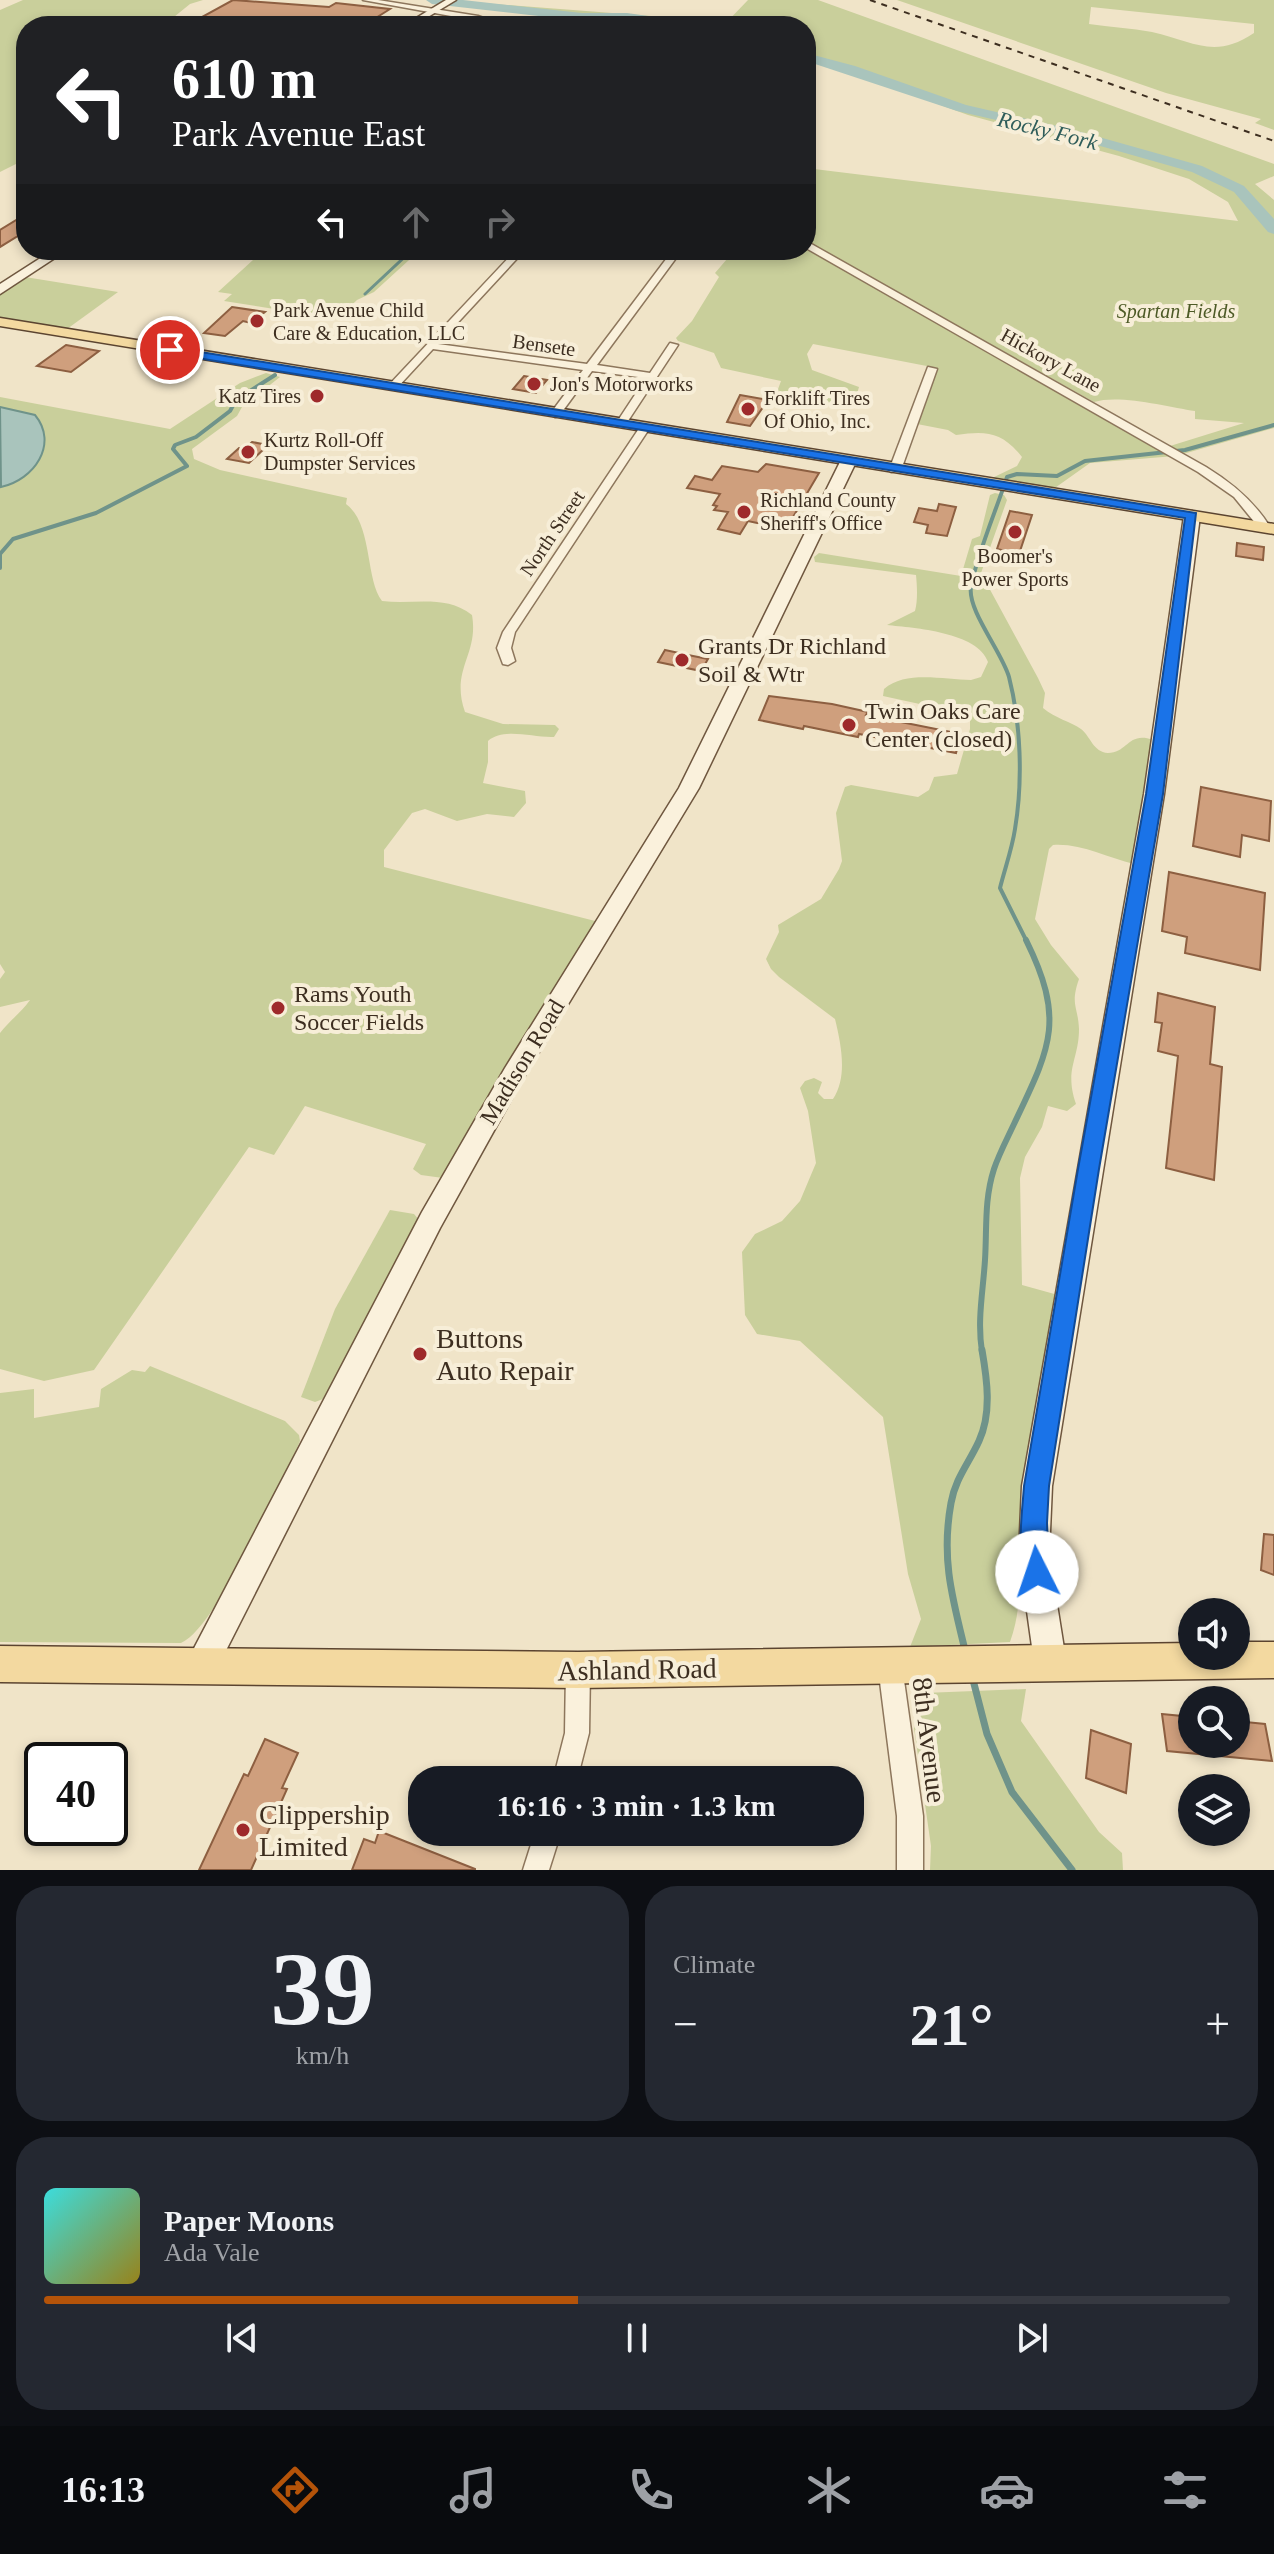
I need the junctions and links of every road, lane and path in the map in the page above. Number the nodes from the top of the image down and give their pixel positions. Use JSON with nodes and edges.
{"nodes":[{"id":1,"x":366,"y":0,"type":"edge"},
{"id":2,"x":452,"y":0,"type":"edge"},
{"id":3,"x":438,"y":9,"type":"junction"},
{"id":4,"x":425,"y":16,"type":"edge"},
{"id":5,"x":469,"y":16,"type":"edge"},
{"id":6,"x":816,"y":250,"type":"edge"},
{"id":7,"x":46,"y":260,"type":"edge"},
{"id":8,"x":512,"y":260,"type":"edge"},
{"id":9,"x":671,"y":260,"type":"edge"},
{"id":10,"x":0,"y":290,"type":"edge"},
{"id":11,"x":0,"y":322,"type":"edge"},
{"id":12,"x":673,"y":345,"type":"dead end"},
{"id":13,"x":430,"y":346,"type":"junction"},
{"id":14,"x":932,"y":369,"type":"dead end"},
{"id":15,"x":589,"y":370,"type":"junction"},
{"id":16,"x":652,"y":376,"type":"junction"},
{"id":17,"x":392,"y":387,"type":"junction"},
{"id":18,"x":555,"y":414,"type":"junction"},
{"id":19,"x":620,"y":425,"type":"junction"},
{"id":20,"x":644,"y":429,"type":"junction"},
{"id":21,"x":848,"y":462,"type":"junction"},
{"id":22,"x":895,"y":470,"type":"junction"},
{"id":23,"x":1192,"y":516,"type":"junction"},
{"id":24,"x":1269,"y":528,"type":"edge"},
{"id":25,"x":508,"y":661,"type":"dead end"},
{"id":26,"x":1274,"y":1660,"type":"edge"},
{"id":27,"x":1050,"y":1661,"type":"junction"},
{"id":28,"x":0,"y":1664,"type":"edge"},
{"id":29,"x":202,"y":1665,"type":"junction"},
{"id":30,"x":890,"y":1666,"type":"junction"},
{"id":31,"x":578,"y":1670,"type":"junction"},
{"id":32,"x":569,"y":1766,"type":"edge"},
{"id":33,"x":544,"y":1846,"type":"edge"},
{"id":34,"x":536,"y":1870,"type":"edge"},
{"id":35,"x":910,"y":1870,"type":"edge"}],
"edges":[{"from":1,"to":3,"type":"street"},
{"from":2,"to":3,"type":"street"},
{"from":3,"to":4,"type":"street"},
{"from":3,"to":5,"type":"street"},
{"from":6,"to":24,"type":"street","name":"Hickory Lane"},
{"from":7,"to":10,"type":"street"},
{"from":8,"to":13,"type":"street"},
{"from":9,"to":15,"type":"street"},
{"from":11,"to":17,"type":"main road"},
{"from":12,"to":16,"type":"street"},
{"from":13,"to":15,"type":"street","name":"Bensete"},
{"from":13,"to":17,"type":"street"},
{"from":14,"to":22,"type":"street"},
{"from":15,"to":16,"type":"street","name":"Bensete"},
{"from":15,"to":18,"type":"street"},
{"from":16,"to":19,"type":"street"},
{"from":17,"to":18,"type":"main road"},
{"from":18,"to":19,"type":"main road"},
{"from":19,"to":20,"type":"main road"},
{"from":20,"to":21,"type":"main road"},
{"from":20,"to":25,"type":"street","name":"North Street"},
{"from":21,"to":22,"type":"main road"},
{"from":21,"to":29,"type":"street","name":"Madison Road"},
{"from":22,"to":23,"type":"main road"},
{"from":23,"to":24,"type":"main road"},
{"from":23,"to":27,"type":"street"},
{"from":26,"to":27,"type":"main road","name":"Ashland Road"},
{"from":27,"to":30,"type":"main road","name":"Ashland Road"},
{"from":28,"to":29,"type":"main road","name":"Ashland Road"},
{"from":29,"to":31,"type":"main road","name":"Ashland Road"},
{"from":30,"to":31,"type":"main road","name":"Ashland Road"},
{"from":30,"to":35,"type":"street","name":"8th Avenue"},
{"from":31,"to":32,"type":"street"},
{"from":33,"to":34,"type":"street"}]}
